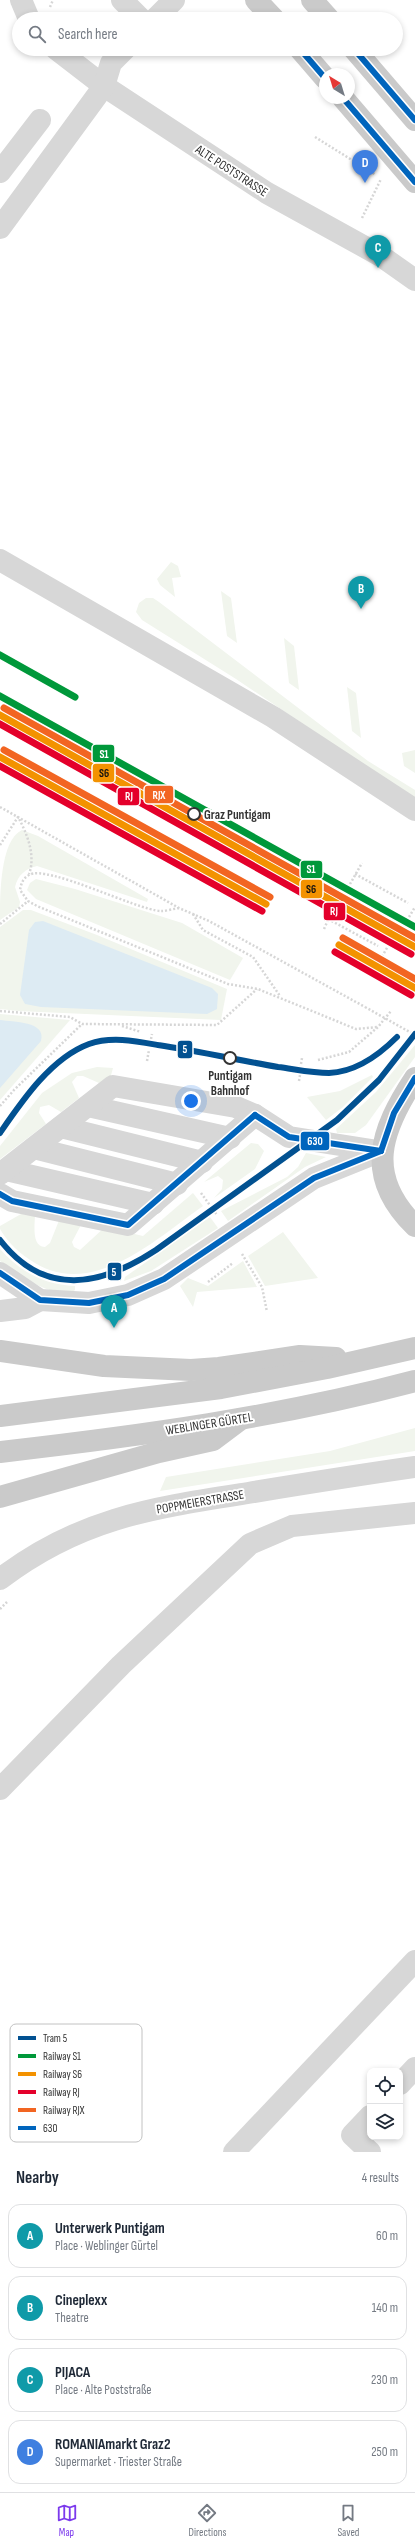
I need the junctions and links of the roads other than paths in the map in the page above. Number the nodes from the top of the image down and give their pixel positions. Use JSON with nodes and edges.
{"nodes":[{"id":1,"x":21,"y":0,"type":"edge"},
{"id":2,"x":122,"y":0,"type":"edge"},
{"id":3,"x":174,"y":0,"type":"edge"},
{"id":4,"x":256,"y":0,"type":"edge"},
{"id":5,"x":312,"y":0,"type":"edge"},
{"id":6,"x":26,"y":12,"type":"edge"},
{"id":7,"x":134,"y":12,"type":"edge"},
{"id":8,"x":162,"y":12,"type":"edge"},
{"id":9,"x":267,"y":12,"type":"edge"},
{"id":10,"x":323,"y":12,"type":"edge"},
{"id":11,"x":65,"y":56,"type":"edge"},
{"id":12,"x":118,"y":56,"type":"edge"},
{"id":13,"x":306,"y":56,"type":"edge"},
{"id":14,"x":360,"y":56,"type":"edge"},
{"id":15,"x":319,"y":71,"type":"edge"},
{"id":16,"x":104,"y":86,"type":"junction"},
{"id":17,"x":348,"y":104,"type":"edge"},
{"id":18,"x":40,"y":120,"type":"dead end"},
{"id":19,"x":415,"y":120,"type":"edge"},
{"id":20,"x":3,"y":168,"type":"edge"},
{"id":21,"x":32,"y":182,"type":"junction"},
{"id":22,"x":415,"y":182,"type":"edge"},
{"id":23,"x":0,"y":228,"type":"edge"},
{"id":24,"x":415,"y":280,"type":"edge"},
{"id":25,"x":0,"y":560,"type":"edge"},
{"id":26,"x":415,"y":810,"type":"edge"},
{"id":27,"x":415,"y":1078,"type":"edge"},
{"id":28,"x":88,"y":1106,"type":"junction"},
{"id":29,"x":255,"y":1115,"type":"junction"},
{"id":30,"x":61,"y":1126,"type":"junction"},
{"id":31,"x":230,"y":1138,"type":"junction"},
{"id":32,"x":34,"y":1148,"type":"junction"},
{"id":33,"x":381,"y":1152,"type":"junction"},
{"id":34,"x":202,"y":1162,"type":"junction"},
{"id":35,"x":3,"y":1172,"type":"edge"},
{"id":36,"x":187,"y":1186,"type":"junction"},
{"id":37,"x":0,"y":1194,"type":"edge"},
{"id":38,"x":154,"y":1204,"type":"junction"},
{"id":39,"x":415,"y":1226,"type":"edge"},
{"id":40,"x":0,"y":1273,"type":"edge"},
{"id":41,"x":40,"y":1300,"type":"junction"},
{"id":42,"x":0,"y":1311,"type":"edge"},
{"id":43,"x":415,"y":1348,"type":"edge"},
{"id":44,"x":0,"y":1351,"type":"edge"},
{"id":45,"x":367,"y":1359,"type":"junction"},
{"id":46,"x":415,"y":1381,"type":"edge"},
{"id":47,"x":0,"y":1416,"type":"edge"},
{"id":48,"x":242,"y":1418,"type":"junction"},
{"id":49,"x":0,"y":1452,"type":"edge"},
{"id":50,"x":415,"y":1467,"type":"edge"},
{"id":51,"x":0,"y":1497,"type":"edge"},
{"id":52,"x":415,"y":1513,"type":"edge"},
{"id":53,"x":0,"y":1579,"type":"edge"},
{"id":54,"x":0,"y":1789,"type":"edge"},
{"id":55,"x":415,"y":1961,"type":"edge"},
{"id":56,"x":415,"y":2068,"type":"edge"},
{"id":57,"x":403,"y":2081,"type":"edge"},
{"id":58,"x":367,"y":2119,"type":"edge"},
{"id":59,"x":234,"y":2152,"type":"edge"},
{"id":60,"x":370,"y":2152,"type":"edge"}],
"edges":[{"from":1,"to":6,"type":"street"},
{"from":2,"to":7,"type":"street"},
{"from":3,"to":8,"type":"street"},
{"from":4,"to":9,"type":"main road"},
{"from":5,"to":10,"type":"main road"},
{"from":11,"to":16,"type":"street","name":"ALTE POSTSTRASSE"},
{"from":12,"to":16,"type":"street"},
{"from":13,"to":15,"type":"main road"},
{"from":14,"to":19,"type":"main road"},
{"from":16,"to":21,"type":"street"},
{"from":16,"to":24,"type":"street","name":"ALTE POSTSTRASSE"},
{"from":17,"to":22,"type":"main road"},
{"from":18,"to":20,"type":"street"},
{"from":20,"to":21,"type":"street"},
{"from":21,"to":23,"type":"street"},
{"from":25,"to":26,"type":"street"},
{"from":27,"to":33,"type":"main road"},
{"from":28,"to":29,"type":"street"},
{"from":28,"to":30,"type":"street"},
{"from":28,"to":31,"type":"street"},
{"from":29,"to":31,"type":"street"},
{"from":29,"to":33,"type":"street"},
{"from":30,"to":32,"type":"street"},
{"from":30,"to":34,"type":"street"},
{"from":31,"to":34,"type":"street"},
{"from":32,"to":35,"type":"street"},
{"from":32,"to":36,"type":"street"},
{"from":33,"to":39,"type":"main road"},
{"from":33,"to":41,"type":"street"},
{"from":34,"to":36,"type":"street"},
{"from":35,"to":38,"type":"street"},
{"from":36,"to":38,"type":"street"},
{"from":37,"to":38,"type":"street"},
{"from":40,"to":41,"type":"street"},
{"from":41,"to":42,"type":"street"},
{"from":43,"to":45,"type":"main road"},
{"from":44,"to":45,"type":"main road"},
{"from":45,"to":47,"type":"main road"},
{"from":46,"to":48,"type":"main road","name":"WEBLINGER GÜRTEL"},
{"from":48,"to":49,"type":"main road","name":"WEBLINGER GÜRTEL"},
{"from":48,"to":51,"type":"main road"},
{"from":50,"to":53,"type":"street","name":"POPPMEIERSTRASSE"},
{"from":52,"to":54,"type":"street"},
{"from":55,"to":59,"type":"street"},
{"from":56,"to":57,"type":"street"},
{"from":58,"to":60,"type":"street"}]}
